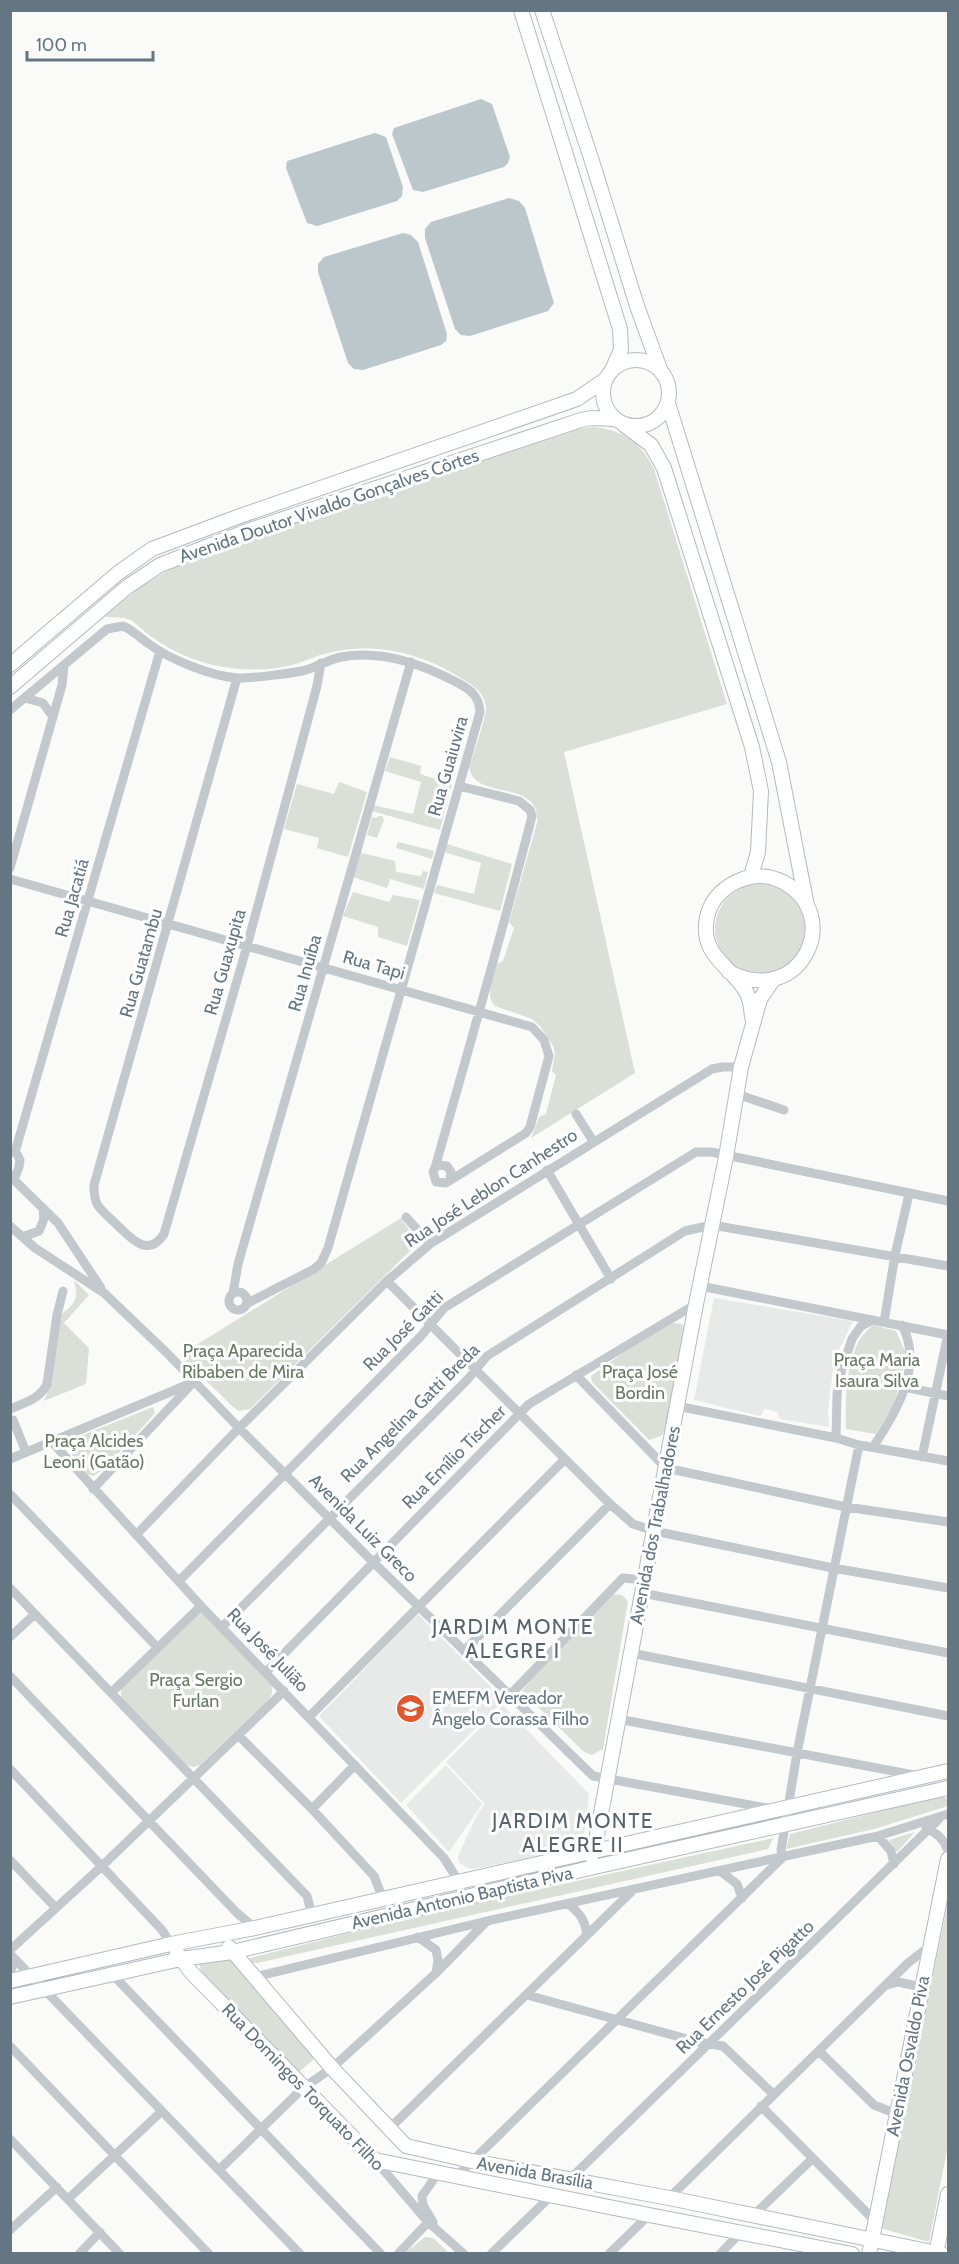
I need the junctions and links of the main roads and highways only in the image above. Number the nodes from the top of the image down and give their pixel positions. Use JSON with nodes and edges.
{"nodes":[{"id":1,"x":521,"y":10,"type":"edge"},
{"id":2,"x":542,"y":10,"type":"edge"},
{"id":3,"x":661,"y":372,"type":"junction"},
{"id":4,"x":609,"y":375,"type":"junction"},
{"id":5,"x":668,"y":403,"type":"junction"},
{"id":6,"x":619,"y":422,"type":"junction"},
{"id":7,"x":10,"y":665,"type":"edge"},
{"id":8,"x":10,"y":687,"type":"edge"},
{"id":9,"x":751,"y":876,"type":"junction"},
{"id":10,"x":807,"y":906,"type":"junction"},
{"id":11,"x":729,"y":972,"type":"junction"},
{"id":12,"x":772,"y":980,"type":"junction"},
{"id":13,"x":753,"y":1022,"type":"junction"},
{"id":14,"x":948,"y":1771,"type":"edge"},
{"id":15,"x":948,"y":1788,"type":"edge"},
{"id":16,"x":594,"y":1851,"type":"junction"},
{"id":17,"x":948,"y":1859,"type":"edge"},
{"id":18,"x":603,"y":1865,"type":"junction"},
{"id":19,"x":517,"y":1868,"type":"junction"},
{"id":20,"x":581,"y":1870,"type":"junction"},
{"id":21,"x":520,"y":1884,"type":"junction"},
{"id":22,"x":218,"y":1935,"type":"junction"},
{"id":23,"x":171,"y":1944,"type":"junction"},
{"id":24,"x":232,"y":1952,"type":"junction"},
{"id":25,"x":181,"y":1959,"type":"junction"},
{"id":26,"x":10,"y":1981,"type":"edge"},
{"id":27,"x":10,"y":1997,"type":"edge"},
{"id":28,"x":375,"y":2160,"type":"joint"},
{"id":29,"x":948,"y":2194,"type":"edge"},
{"id":30,"x":947,"y":2212,"type":"edge"},
{"id":31,"x":870,"y":2246,"type":"edge"},
{"id":32,"x":852,"y":2253,"type":"edge"},
{"id":33,"x":938,"y":2253,"type":"edge"}],
"edges":[{"from":1,"to":4,"type":"main road"},
{"from":2,"to":3,"type":"main road"},
{"from":3,"to":4,"type":"main road"},
{"from":3,"to":5,"type":"main road"},
{"from":4,"to":6,"type":"main road"},
{"from":4,"to":7,"type":"main road","name":"Avenida Doutor Vivaldo Gonçalves Côrtes"},
{"from":5,"to":6,"type":"main road"},
{"from":5,"to":10,"type":"main road"},
{"from":6,"to":8,"type":"main road","name":"Avenida Doutor Vivaldo Gonçalves Côrtes"},
{"from":6,"to":9,"type":"main road"},
{"from":9,"to":10,"type":"main road"},
{"from":9,"to":11,"type":"main road"},
{"from":10,"to":12,"type":"main road"},
{"from":11,"to":12,"type":"main road"},
{"from":11,"to":13,"type":"main road","name":"Avenida dos Trabalhadores"},
{"from":12,"to":13,"type":"main road","name":"Avenida dos Trabalhadores"},
{"from":13,"to":16,"type":"main road","name":"Avenida dos Trabalhadores"},
{"from":14,"to":16,"type":"main road","name":"Avenida Antonio Baptista Piva"},
{"from":15,"to":18,"type":"main road","name":"Avenida Antonio Baptista Piva"},
{"from":16,"to":18,"type":"main road"},
{"from":16,"to":19,"type":"main road","name":"Avenida Antonio Baptista Piva"},
{"from":16,"to":20,"type":"main road","name":"Avenida dos Trabalhadores"},
{"from":17,"to":31,"type":"main road","name":"Avenida Osvaldo Piva"},
{"from":18,"to":20,"type":"main road","name":"Avenida Antonio Baptista Piva"},
{"from":19,"to":21,"type":"main road"},
{"from":19,"to":22,"type":"main road","name":"Avenida Antonio Baptista Piva"},
{"from":20,"to":21,"type":"main road","name":"Avenida Antonio Baptista Piva"},
{"from":21,"to":24,"type":"main road","name":"Avenida Antonio Baptista Piva"},
{"from":22,"to":23,"type":"main road","name":"Avenida Antonio Baptista Piva"},
{"from":22,"to":24,"type":"main road","name":"Avenida Brasília"},
{"from":23,"to":25,"type":"main road","name":"Rua Domingos Torquato Filho"},
{"from":23,"to":26,"type":"main road","name":"Avenida Antonio Baptista Piva"},
{"from":24,"to":25,"type":"main road","name":"Avenida Antonio Baptista Piva"},
{"from":24,"to":31,"type":"main road","name":"Avenida Brasília"},
{"from":25,"to":27,"type":"main road","name":"Avenida Antonio Baptista Piva"},
{"from":25,"to":28,"type":"main road","name":"Rua Domingos Torquato Filho"},
{"from":28,"to":32,"type":"main road","name":"Avenida Brasília"},
{"from":29,"to":30,"type":"main road"},
{"from":30,"to":33,"type":"main road"},
{"from":31,"to":33,"type":"main road","name":"Avenida Brasília"}]}
